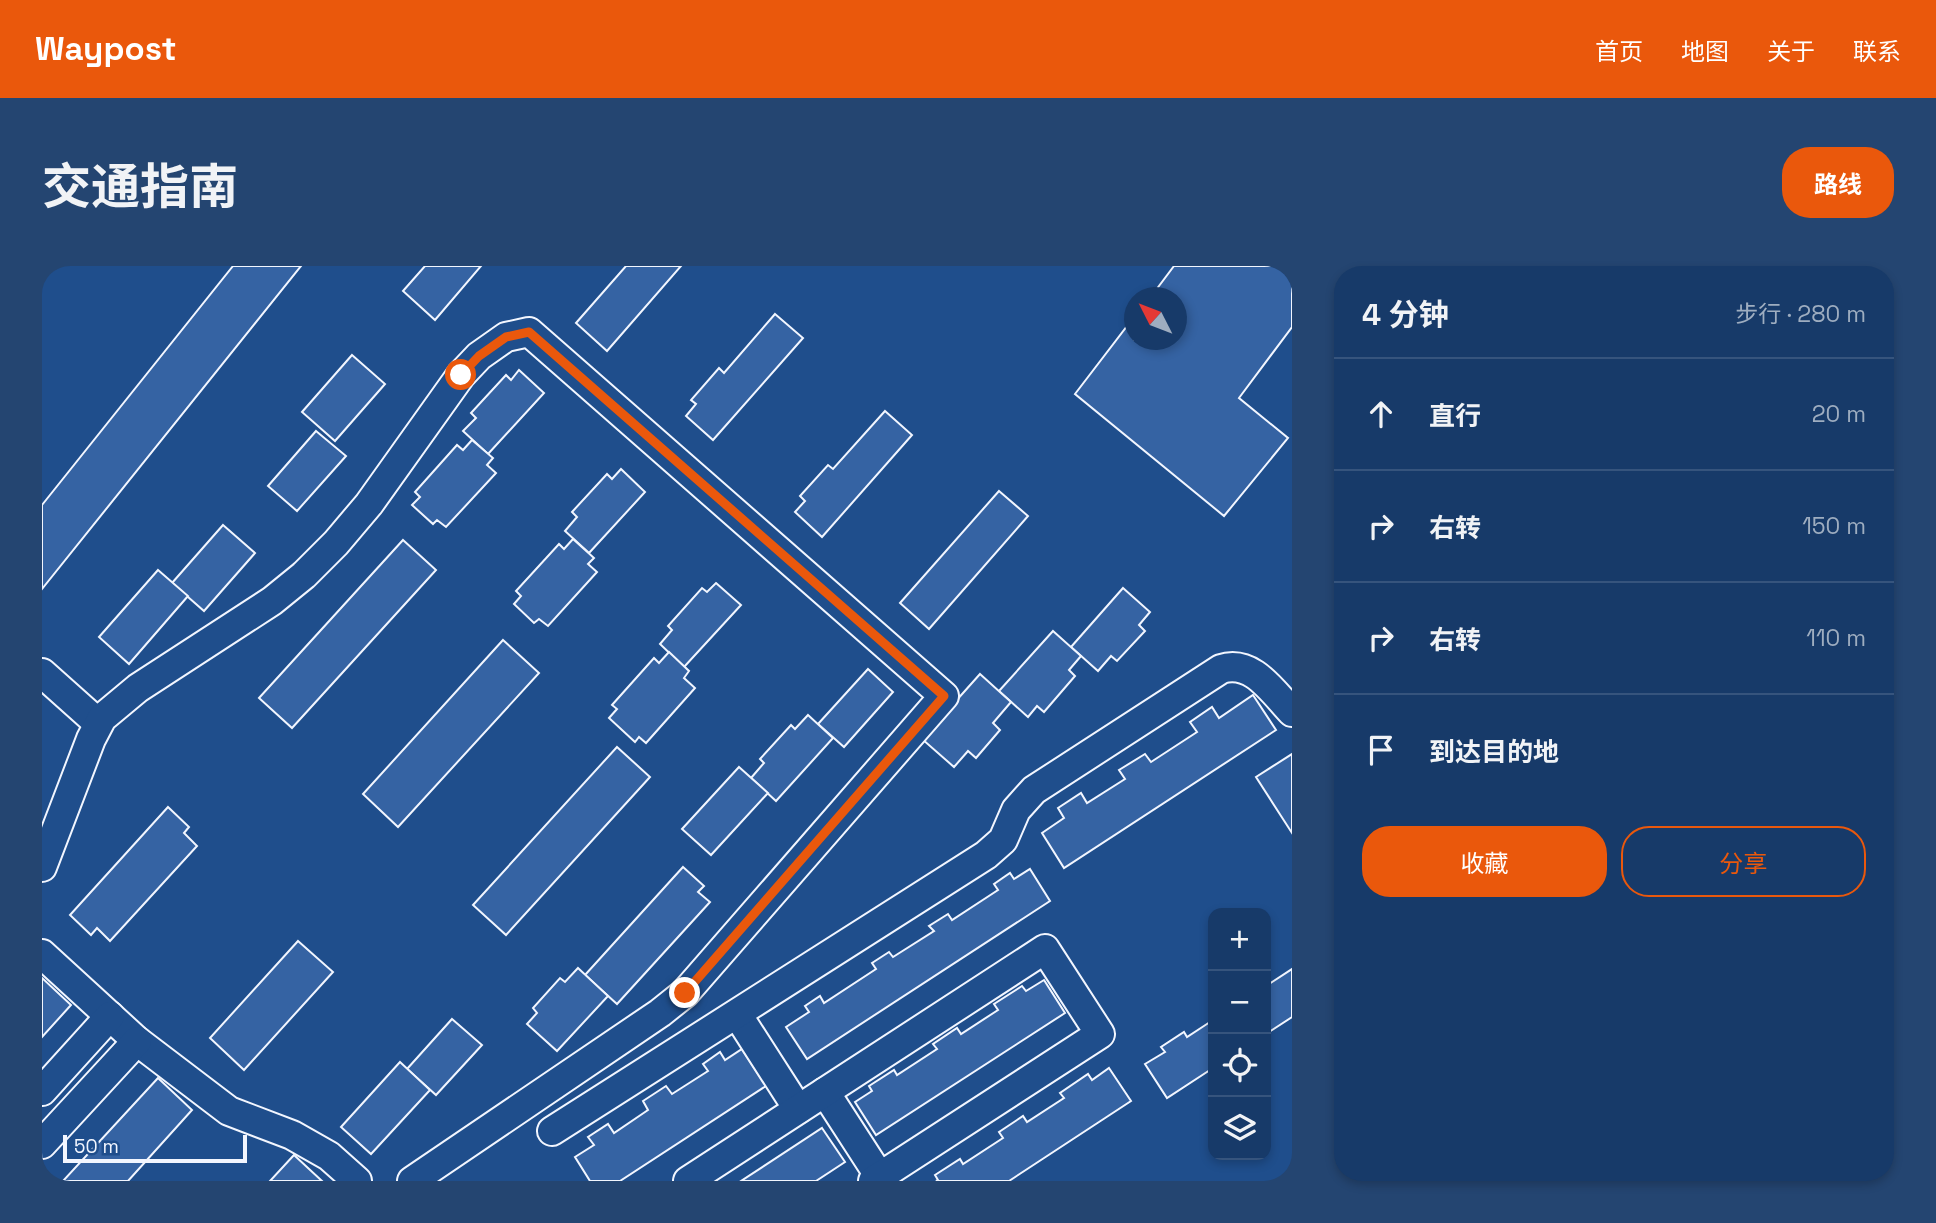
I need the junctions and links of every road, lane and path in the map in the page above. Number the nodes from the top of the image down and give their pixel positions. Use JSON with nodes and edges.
{"nodes":[{"id":1,"x":42,"y":673,"type":"edge"},
{"id":2,"x":1292,"y":712,"type":"edge"},
{"id":3,"x":98,"y":723,"type":"junction"},
{"id":4,"x":42,"y":866,"type":"edge"},
{"id":5,"x":42,"y":954,"type":"edge"},
{"id":6,"x":737,"y":1014,"type":"junction"},
{"id":7,"x":110,"y":1016,"type":"junction"},
{"id":8,"x":137,"y":1041,"type":"junction"},
{"id":9,"x":42,"y":1091,"type":"edge"},
{"id":10,"x":825,"y":1092,"type":"junction"},
{"id":11,"x":798,"y":1109,"type":"junction"},
{"id":12,"x":552,"y":1131,"type":"dead end"},
{"id":13,"x":42,"y":1144,"type":"edge"},
{"id":14,"x":876,"y":1179,"type":"edge"},
{"id":15,"x":357,"y":1181,"type":"edge"},
{"id":16,"x":412,"y":1181,"type":"edge"},
{"id":17,"x":688,"y":1181,"type":"edge"}],
"edges":[{"from":1,"to":3,"type":"lane"},
{"from":2,"to":6,"type":"lane"},
{"from":3,"to":4,"type":"lane"},
{"from":3,"to":16,"type":"lane"},
{"from":5,"to":7,"type":"lane"},
{"from":6,"to":11,"type":"lane"},
{"from":6,"to":12,"type":"lane"},
{"from":7,"to":8,"type":"lane"},
{"from":7,"to":9,"type":"lane"},
{"from":8,"to":13,"type":"lane"},
{"from":8,"to":15,"type":"lane"},
{"from":10,"to":11,"type":"lane"},
{"from":10,"to":14,"type":"lane"},
{"from":10,"to":14,"type":"lane"},
{"from":11,"to":17,"type":"lane"}]}
